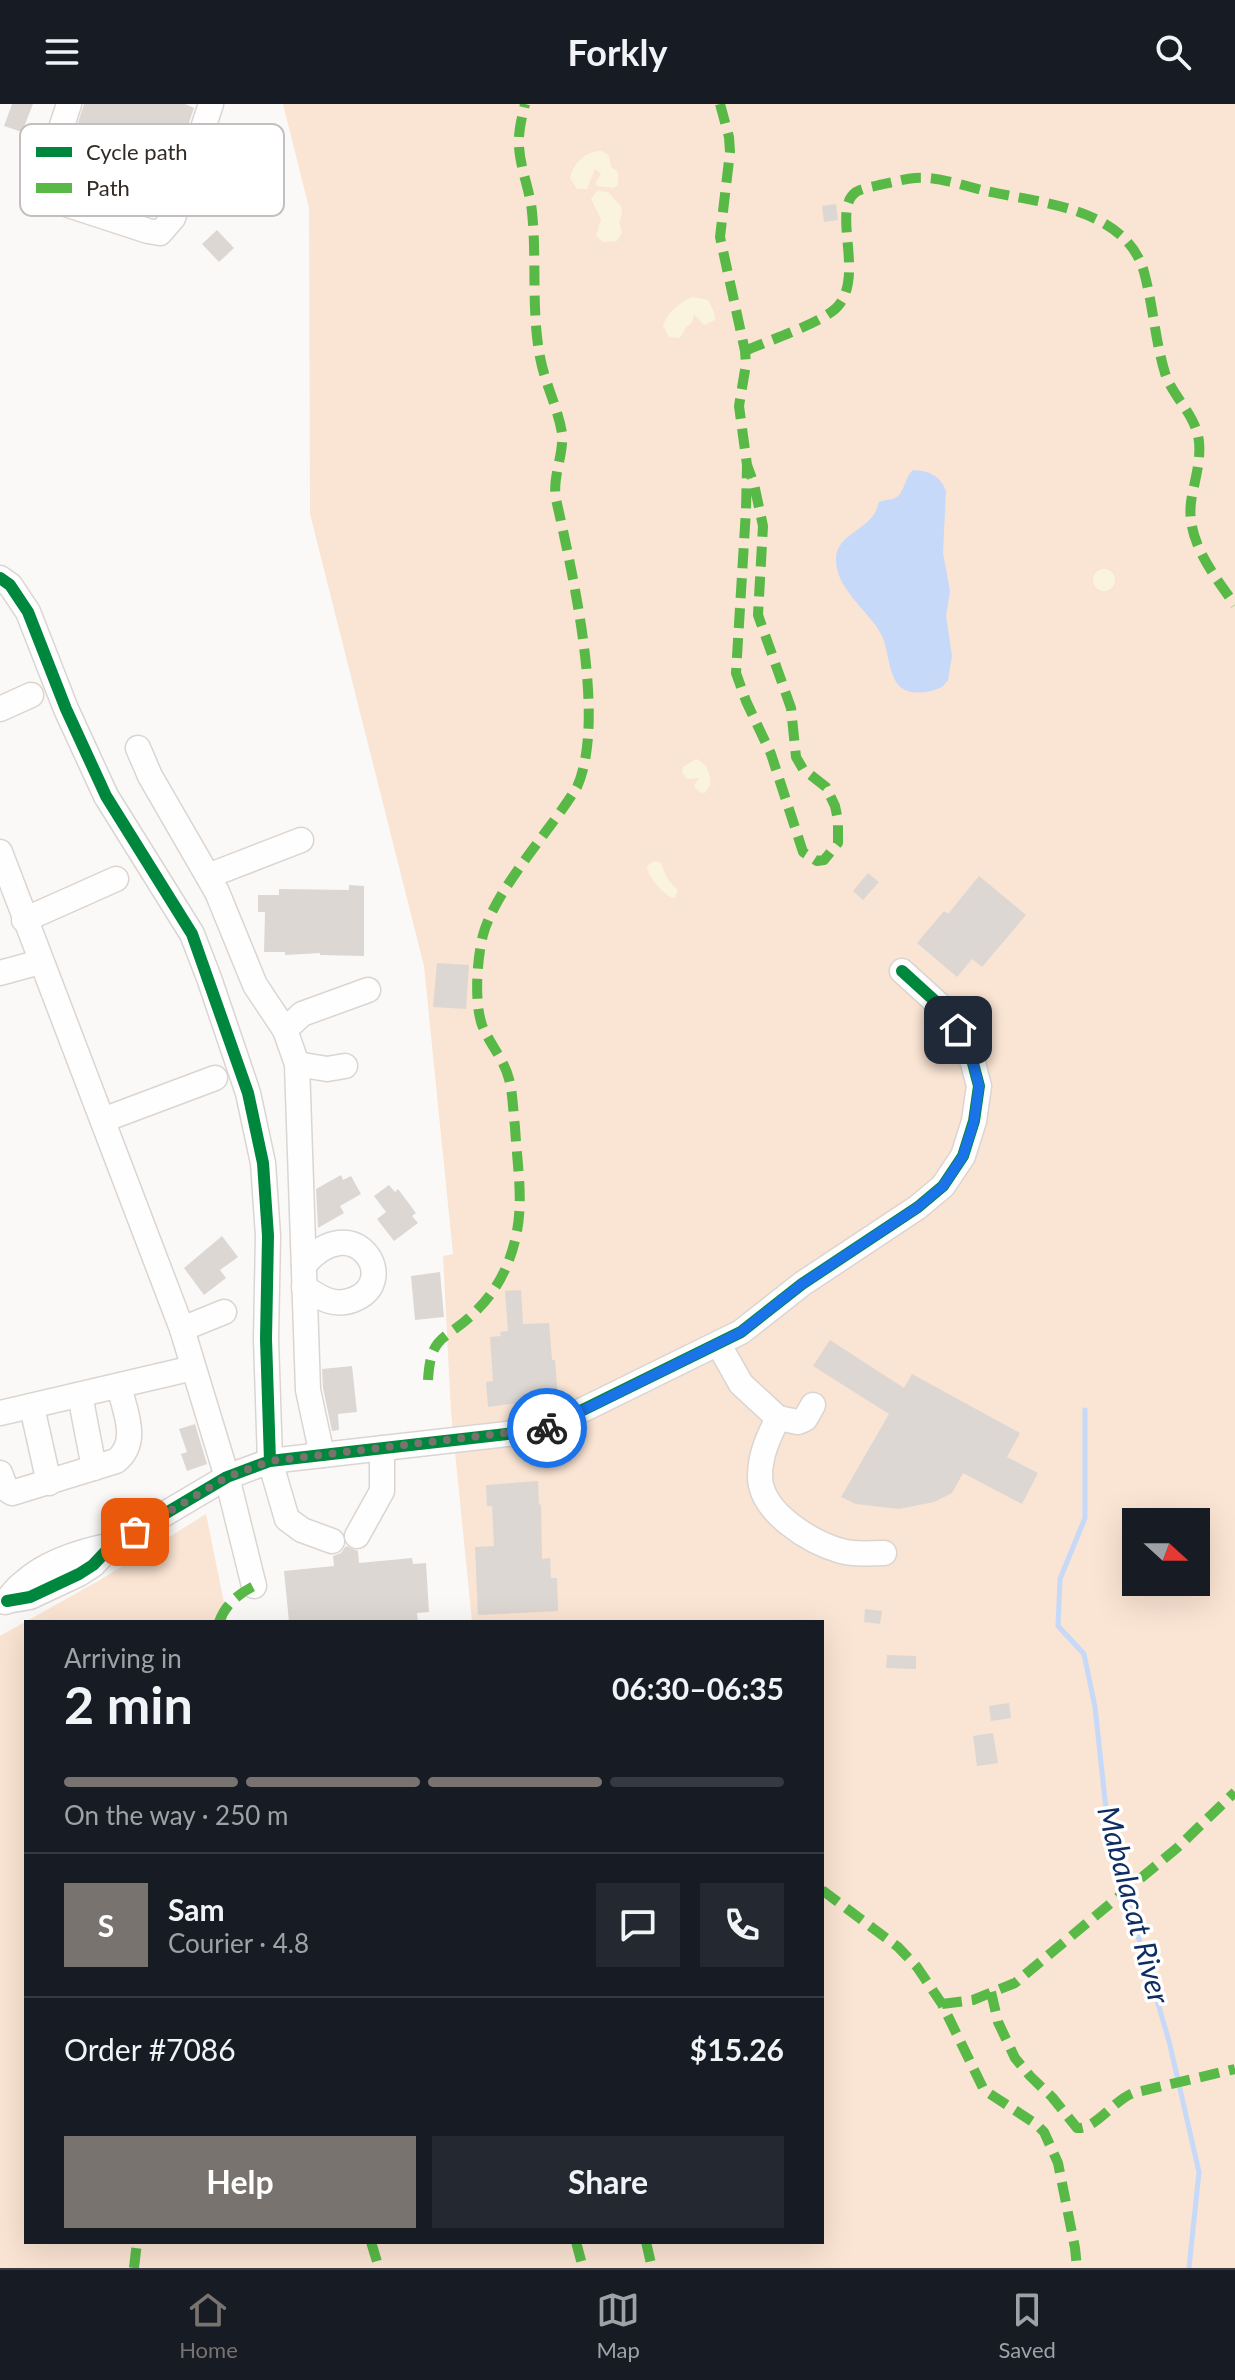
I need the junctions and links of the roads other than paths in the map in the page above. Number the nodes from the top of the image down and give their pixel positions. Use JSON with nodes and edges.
{"nodes":[{"id":1,"x":69,"y":104,"type":"edge"},
{"id":2,"x":211,"y":104,"type":"edge"},
{"id":3,"x":62,"y":124,"type":"edge"},
{"id":4,"x":204,"y":124,"type":"edge"},
{"id":5,"x":101,"y":216,"type":"edge"},
{"id":6,"x":174,"y":216,"type":"edge"},
{"id":7,"x":0,"y":578,"type":"edge"},
{"id":8,"x":31,"y":695,"type":"dead end"},
{"id":9,"x":0,"y":709,"type":"edge"},
{"id":10,"x":138,"y":748,"type":"dead end"},
{"id":11,"x":301,"y":840,"type":"dead end"},
{"id":12,"x":0,"y":852,"type":"edge"},
{"id":13,"x":208,"y":876,"type":"junction"},
{"id":14,"x":116,"y":879,"type":"dead end"},
{"id":15,"x":24,"y":920,"type":"junction"},
{"id":16,"x":40,"y":962,"type":"junction"},
{"id":17,"x":902,"y":971,"type":"dead end"},
{"id":18,"x":0,"y":973,"type":"edge"},
{"id":19,"x":368,"y":990,"type":"dead end"},
{"id":20,"x":285,"y":1030,"type":"junction"},
{"id":21,"x":297,"y":1064,"type":"junction"},
{"id":22,"x":345,"y":1066,"type":"dead end"},
{"id":23,"x":215,"y":1078,"type":"dead end"},
{"id":24,"x":103,"y":1120,"type":"junction"},
{"id":25,"x":224,"y":1312,"type":"dead end"},
{"id":26,"x":182,"y":1329,"type":"junction"},
{"id":27,"x":719,"y":1345,"type":"junction"},
{"id":28,"x":193,"y":1368,"type":"junction"},
{"id":29,"x":119,"y":1386,"type":"junction"},
{"id":30,"x":80,"y":1395,"type":"junction"},
{"id":31,"x":813,"y":1405,"type":"dead end"},
{"id":32,"x":32,"y":1407,"type":"junction"},
{"id":33,"x":0,"y":1413,"type":"edge"},
{"id":34,"x":778,"y":1418,"type":"junction"},
{"id":35,"x":382,"y":1448,"type":"junction"},
{"id":36,"x":322,"y":1455,"type":"junction"},
{"id":37,"x":270,"y":1461,"type":"junction"},
{"id":38,"x":94,"y":1468,"type":"junction"},
{"id":39,"x":0,"y":1473,"type":"edge"},
{"id":40,"x":227,"y":1477,"type":"junction"},
{"id":41,"x":49,"y":1483,"type":"junction"},
{"id":42,"x":357,"y":1536,"type":"dead end"},
{"id":43,"x":332,"y":1541,"type":"dead end"},
{"id":44,"x":884,"y":1553,"type":"dead end"},
{"id":45,"x":254,"y":1586,"type":"dead end"},
{"id":46,"x":4,"y":1604,"type":"edge"}],
"edges":[{"from":1,"to":3,"type":"street"},
{"from":2,"to":4,"type":"street"},
{"from":5,"to":6,"type":"street"},
{"from":7,"to":37,"type":"street"},
{"from":8,"to":9,"type":"street"},
{"from":10,"to":13,"type":"street"},
{"from":11,"to":13,"type":"street"},
{"from":12,"to":15,"type":"street"},
{"from":13,"to":20,"type":"street"},
{"from":14,"to":15,"type":"street"},
{"from":15,"to":16,"type":"street"},
{"from":16,"to":18,"type":"street"},
{"from":16,"to":24,"type":"street"},
{"from":17,"to":27,"type":"street"},
{"from":19,"to":20,"type":"street"},
{"from":20,"to":21,"type":"street"},
{"from":21,"to":22,"type":"street"},
{"from":21,"to":36,"type":"street"},
{"from":23,"to":24,"type":"street"},
{"from":24,"to":26,"type":"street"},
{"from":25,"to":26,"type":"street"},
{"from":26,"to":28,"type":"street"},
{"from":27,"to":34,"type":"street"},
{"from":27,"to":35,"type":"street"},
{"from":28,"to":29,"type":"street"},
{"from":28,"to":40,"type":"street"},
{"from":29,"to":30,"type":"street"},
{"from":29,"to":38,"type":"street"},
{"from":30,"to":32,"type":"street"},
{"from":30,"to":38,"type":"street"},
{"from":31,"to":34,"type":"street"},
{"from":32,"to":33,"type":"street"},
{"from":32,"to":41,"type":"street"},
{"from":34,"to":44,"type":"street"},
{"from":35,"to":36,"type":"street"},
{"from":35,"to":42,"type":"street"},
{"from":36,"to":37,"type":"street"},
{"from":37,"to":40,"type":"street"},
{"from":37,"to":43,"type":"street"},
{"from":38,"to":41,"type":"street"},
{"from":39,"to":41,"type":"street"},
{"from":40,"to":45,"type":"street"},
{"from":40,"to":46,"type":"street"}]}
